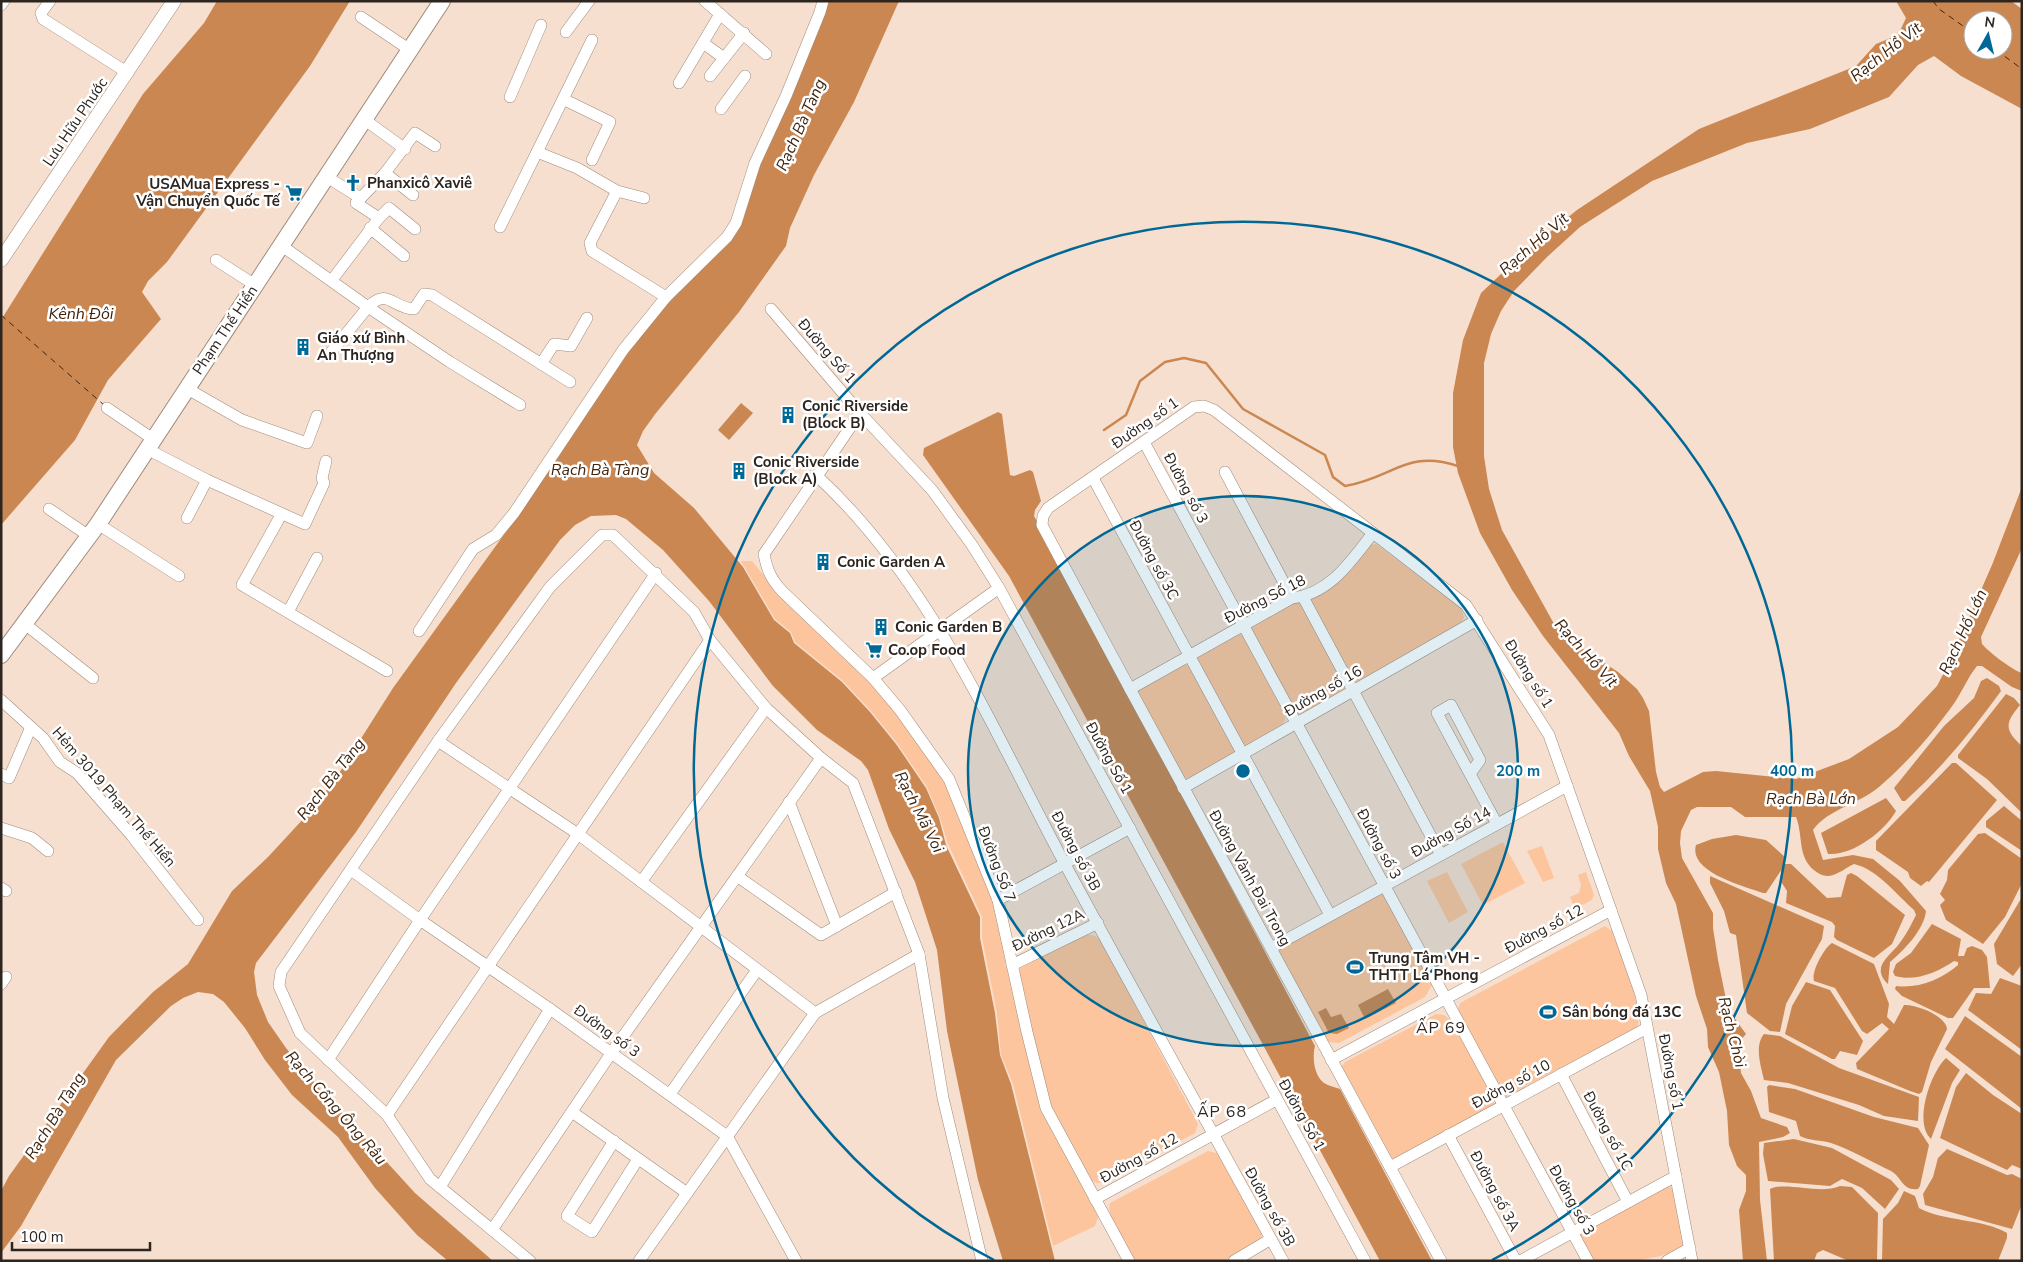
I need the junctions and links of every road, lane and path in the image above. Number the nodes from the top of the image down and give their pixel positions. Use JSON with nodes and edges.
{"nodes":[{"id":1,"x":4,"y":1,"type":"edge"},
{"id":2,"x":50,"y":1,"type":"edge"},
{"id":3,"x":174,"y":1,"type":"edge"},
{"id":4,"x":442,"y":1,"type":"edge"},
{"id":5,"x":589,"y":1,"type":"edge"},
{"id":6,"x":705,"y":1,"type":"edge"},
{"id":7,"x":823,"y":1,"type":"edge"},
{"id":8,"x":1,"y":5,"type":"edge"},
{"id":9,"x":720,"y":14,"type":"junction"},
{"id":10,"x":361,"y":17,"type":"dead end"},
{"id":11,"x":541,"y":25,"type":"dead end"},
{"id":12,"x":566,"y":32,"type":"dead end"},
{"id":13,"x":744,"y":33,"type":"junction"},
{"id":14,"x":592,"y":40,"type":"dead end"},
{"id":15,"x":703,"y":43,"type":"junction"},
{"id":16,"x":410,"y":50,"type":"junction"},
{"id":17,"x":766,"y":54,"type":"dead end"},
{"id":18,"x":724,"y":58,"type":"junction"},
{"id":19,"x":128,"y":73,"type":"junction"},
{"id":20,"x":710,"y":76,"type":"dead end"},
{"id":21,"x":746,"y":76,"type":"dead end"},
{"id":22,"x":679,"y":82,"type":"dead end"},
{"id":23,"x":510,"y":97,"type":"dead end"},
{"id":24,"x":563,"y":100,"type":"junction"},
{"id":25,"x":721,"y":108,"type":"dead end"},
{"id":26,"x":365,"y":120,"type":"junction"},
{"id":27,"x":435,"y":146,"type":"dead end"},
{"id":28,"x":405,"y":149,"type":"junction"},
{"id":29,"x":537,"y":152,"type":"junction"},
{"id":30,"x":592,"y":160,"type":"dead end"},
{"id":31,"x":385,"y":173,"type":"junction"},
{"id":32,"x":327,"y":177,"type":"junction"},
{"id":33,"x":617,"y":191,"type":"junction"},
{"id":34,"x":413,"y":195,"type":"dead end"},
{"id":35,"x":359,"y":197,"type":"junction"},
{"id":36,"x":644,"y":198,"type":"dead end"},
{"id":37,"x":379,"y":218,"type":"junction"},
{"id":38,"x":500,"y":227,"type":"dead end"},
{"id":39,"x":370,"y":228,"type":"junction"},
{"id":40,"x":416,"y":229,"type":"dead end"},
{"id":41,"x":282,"y":246,"type":"junction"},
{"id":42,"x":404,"y":256,"type":"dead end"},
{"id":43,"x":1,"y":260,"type":"edge"},
{"id":44,"x":216,"y":260,"type":"dead end"},
{"id":45,"x":332,"y":280,"type":"junction"},
{"id":46,"x":255,"y":285,"type":"junction"},
{"id":47,"x":666,"y":296,"type":"junction"},
{"id":48,"x":368,"y":308,"type":"junction"},
{"id":49,"x":771,"y":309,"type":"dead end"},
{"id":50,"x":586,"y":318,"type":"dead end"},
{"id":51,"x":332,"y":351,"type":"dead end"},
{"id":52,"x":542,"y":364,"type":"junction"},
{"id":53,"x":570,"y":382,"type":"dead end"},
{"id":54,"x":186,"y":388,"type":"junction"},
{"id":55,"x":520,"y":404,"type":"dead end"},
{"id":56,"x":107,"y":408,"type":"dead end"},
{"id":57,"x":860,"y":413,"type":"junction"},
{"id":58,"x":317,"y":416,"type":"dead end"},
{"id":59,"x":1144,"y":442,"type":"junction"},
{"id":60,"x":150,"y":444,"type":"junction"},
{"id":61,"x":326,"y":461,"type":"dead end"},
{"id":62,"x":1225,"y":472,"type":"dead end"},
{"id":63,"x":816,"y":475,"type":"junction"},
{"id":64,"x":1093,"y":478,"type":"junction"},
{"id":65,"x":207,"y":480,"type":"junction"},
{"id":66,"x":1048,"y":508,"type":"joint"},
{"id":67,"x":49,"y":509,"type":"dead end"},
{"id":68,"x":282,"y":515,"type":"junction"},
{"id":69,"x":187,"y":518,"type":"dead end"},
{"id":70,"x":93,"y":530,"type":"junction"},
{"id":71,"x":1373,"y":533,"type":"junction"},
{"id":72,"x":317,"y":558,"type":"dead end"},
{"id":73,"x":656,"y":573,"type":"junction"},
{"id":74,"x":178,"y":576,"type":"dead end"},
{"id":75,"x":999,"y":588,"type":"junction"},
{"id":76,"x":1297,"y":598,"type":"junction"},
{"id":77,"x":288,"y":612,"type":"junction"},
{"id":78,"x":1477,"y":620,"type":"junction"},
{"id":79,"x":25,"y":624,"type":"junction"},
{"id":80,"x":1244,"y":626,"type":"junction"},
{"id":81,"x":940,"y":629,"type":"junction"},
{"id":82,"x":419,"y":631,"type":"dead end"},
{"id":83,"x":710,"y":640,"type":"junction"},
{"id":84,"x":1,"y":655,"type":"edge"},
{"id":85,"x":1189,"y":656,"type":"junction"},
{"id":86,"x":387,"y":671,"type":"dead end"},
{"id":87,"x":93,"y":678,"type":"dead end"},
{"id":88,"x":873,"y":678,"type":"junction"},
{"id":89,"x":1130,"y":689,"type":"junction"},
{"id":90,"x":1354,"y":690,"type":"junction"},
{"id":91,"x":1,"y":700,"type":"edge"},
{"id":92,"x":766,"y":708,"type":"junction"},
{"id":93,"x":1296,"y":723,"type":"junction"},
{"id":94,"x":31,"y":727,"type":"junction"},
{"id":95,"x":438,"y":741,"type":"junction"},
{"id":96,"x":1242,"y":754,"type":"junction"},
{"id":97,"x":821,"y":758,"type":"junction"},
{"id":98,"x":1,"y":774,"type":"edge"},
{"id":99,"x":1470,"y":774,"type":"junction"},
{"id":100,"x":1567,"y":786,"type":"junction"},
{"id":101,"x":509,"y":788,"type":"junction"},
{"id":102,"x":1183,"y":788,"type":"junction"},
{"id":103,"x":789,"y":802,"type":"junction"},
{"id":104,"x":1497,"y":824,"type":"junction"},
{"id":105,"x":1,"y":828,"type":"edge"},
{"id":106,"x":1130,"y":828,"type":"junction"},
{"id":107,"x":578,"y":834,"type":"junction"},
{"id":108,"x":48,"y":851,"type":"dead end"},
{"id":109,"x":1441,"y":855,"type":"junction"},
{"id":110,"x":1066,"y":864,"type":"junction"},
{"id":111,"x":351,"y":870,"type":"junction"},
{"id":112,"x":737,"y":876,"type":"junction"},
{"id":113,"x":641,"y":882,"type":"junction"},
{"id":114,"x":1384,"y":886,"type":"junction"},
{"id":115,"x":896,"y":892,"type":"junction"},
{"id":116,"x":998,"y":900,"type":"junction"},
{"id":117,"x":1611,"y":910,"type":"junction"},
{"id":118,"x":1330,"y":915,"type":"junction"},
{"id":119,"x":198,"y":920,"type":"dead end"},
{"id":120,"x":420,"y":920,"type":"junction"},
{"id":121,"x":1098,"y":923,"type":"junction"},
{"id":122,"x":837,"y":926,"type":"junction"},
{"id":123,"x":700,"y":928,"type":"junction"},
{"id":124,"x":1271,"y":948,"type":"junction"},
{"id":125,"x":919,"y":954,"type":"junction"},
{"id":126,"x":1012,"y":965,"type":"junction"},
{"id":127,"x":489,"y":966,"type":"junction"},
{"id":128,"x":757,"y":970,"type":"junction"},
{"id":129,"x":1445,"y":999,"type":"junction"},
{"id":130,"x":550,"y":1008,"type":"junction"},
{"id":131,"x":816,"y":1014,"type":"junction"},
{"id":132,"x":1647,"y":1028,"type":"junction"},
{"id":133,"x":612,"y":1052,"type":"junction"},
{"id":134,"x":328,"y":1060,"type":"junction"},
{"id":135,"x":1331,"y":1060,"type":"junction"},
{"id":136,"x":1561,"y":1074,"type":"junction"},
{"id":137,"x":670,"y":1094,"type":"junction"},
{"id":138,"x":1276,"y":1100,"type":"junction"},
{"id":139,"x":1502,"y":1106,"type":"junction"},
{"id":140,"x":572,"y":1112,"type":"junction"},
{"id":141,"x":387,"y":1115,"type":"junction"},
{"id":142,"x":1214,"y":1134,"type":"junction"},
{"id":143,"x":1448,"y":1135,"type":"junction"},
{"id":144,"x":727,"y":1136,"type":"junction"},
{"id":145,"x":614,"y":1141,"type":"junction"},
{"id":146,"x":638,"y":1159,"type":"junction"},
{"id":147,"x":1390,"y":1166,"type":"junction"},
{"id":148,"x":1676,"y":1176,"type":"junction"},
{"id":149,"x":440,"y":1187,"type":"junction"},
{"id":150,"x":687,"y":1193,"type":"junction"},
{"id":151,"x":1096,"y":1199,"type":"junction"},
{"id":152,"x":1628,"y":1202,"type":"junction"},
{"id":153,"x":492,"y":1230,"type":"junction"},
{"id":154,"x":1572,"y":1232,"type":"junction"},
{"id":155,"x":1272,"y":1239,"type":"junction"},
{"id":156,"x":648,"y":1248,"type":"junction"},
{"id":157,"x":1690,"y":1248,"type":"junction"},
{"id":158,"x":530,"y":1261,"type":"edge"},
{"id":159,"x":639,"y":1261,"type":"edge"},
{"id":160,"x":654,"y":1261,"type":"edge"},
{"id":161,"x":796,"y":1261,"type":"edge"},
{"id":162,"x":982,"y":1261,"type":"edge"},
{"id":163,"x":1129,"y":1261,"type":"edge"},
{"id":164,"x":1234,"y":1261,"type":"edge"},
{"id":165,"x":1283,"y":1261,"type":"edge"},
{"id":166,"x":1365,"y":1261,"type":"edge"},
{"id":167,"x":1441,"y":1261,"type":"edge"},
{"id":168,"x":1516,"y":1261,"type":"edge"},
{"id":169,"x":1520,"y":1261,"type":"edge"},
{"id":170,"x":1588,"y":1261,"type":"edge"},
{"id":171,"x":1667,"y":1261,"type":"edge"},
{"id":172,"x":1692,"y":1261,"type":"edge"}],
"edges":[{"from":1,"to":8,"type":"street"},
{"from":2,"to":19,"type":"street"},
{"from":3,"to":19,"type":"street","name":"Lưu Hữu Phước"},
{"from":4,"to":16,"type":"main road","name":"Phạm Thế Hiển"},
{"from":5,"to":12,"type":"street"},
{"from":6,"to":9,"type":"street"},
{"from":7,"to":47,"type":"street"},
{"from":9,"to":13,"type":"street"},
{"from":9,"to":15,"type":"street"},
{"from":10,"to":16,"type":"street"},
{"from":11,"to":23,"type":"street"},
{"from":13,"to":17,"type":"street"},
{"from":13,"to":18,"type":"street"},
{"from":14,"to":24,"type":"street"},
{"from":15,"to":18,"type":"street"},
{"from":15,"to":22,"type":"street"},
{"from":16,"to":26,"type":"main road","name":"Phạm Thế Hiển"},
{"from":18,"to":20,"type":"street"},
{"from":19,"to":43,"type":"street","name":"Lưu Hữu Phước"},
{"from":21,"to":25,"type":"street"},
{"from":24,"to":29,"type":"street"},
{"from":24,"to":30,"type":"street"},
{"from":26,"to":28,"type":"street"},
{"from":26,"to":32,"type":"main road","name":"Phạm Thế Hiển"},
{"from":27,"to":28,"type":"street"},
{"from":28,"to":31,"type":"street"},
{"from":29,"to":33,"type":"street"},
{"from":29,"to":38,"type":"street"},
{"from":31,"to":34,"type":"street"},
{"from":31,"to":35,"type":"street"},
{"from":32,"to":35,"type":"street"},
{"from":32,"to":41,"type":"main road","name":"Phạm Thế Hiển"},
{"from":33,"to":36,"type":"street"},
{"from":33,"to":47,"type":"street"},
{"from":35,"to":37,"type":"street"},
{"from":37,"to":39,"type":"street"},
{"from":37,"to":40,"type":"street"},
{"from":39,"to":42,"type":"street"},
{"from":39,"to":45,"type":"street"},
{"from":41,"to":45,"type":"street"},
{"from":41,"to":46,"type":"main road","name":"Phạm Thế Hiển"},
{"from":44,"to":46,"type":"street"},
{"from":45,"to":48,"type":"street"},
{"from":46,"to":54,"type":"main road","name":"Phạm Thế Hiển"},
{"from":47,"to":82,"type":"street"},
{"from":48,"to":51,"type":"street"},
{"from":48,"to":52,"type":"street"},
{"from":48,"to":55,"type":"street"},
{"from":49,"to":57,"type":"street","name":"Đường Số 1"},
{"from":50,"to":52,"type":"street"},
{"from":52,"to":53,"type":"street"},
{"from":54,"to":58,"type":"street"},
{"from":54,"to":60,"type":"main road","name":"Phạm Thế Hiển"},
{"from":56,"to":60,"type":"street"},
{"from":57,"to":63,"type":"street"},
{"from":57,"to":75,"type":"street","name":"Đường Số 1"},
{"from":59,"to":64,"type":"street","name":"Đường số 1"},
{"from":59,"to":71,"type":"street","name":"Đường số 1"},
{"from":59,"to":80,"type":"street","name":"Đường số 3"},
{"from":60,"to":65,"type":"street"},
{"from":60,"to":70,"type":"main road","name":"Phạm Thế Hiển"},
{"from":61,"to":68,"type":"street"},
{"from":62,"to":76,"type":"street"},
{"from":63,"to":81,"type":"street","name":"Đường số 3B"},
{"from":63,"to":88,"type":"street","name":"Đường Số 7"},
{"from":64,"to":66,"type":"street","name":"Đường số 1"},
{"from":64,"to":85,"type":"street","name":"Đường số 3C"},
{"from":65,"to":68,"type":"street"},
{"from":65,"to":69,"type":"street"},
{"from":66,"to":89,"type":"street","name":"Đường Vành Đai Trong"},
{"from":67,"to":70,"type":"street"},
{"from":68,"to":77,"type":"street"},
{"from":70,"to":74,"type":"street"},
{"from":70,"to":79,"type":"main road","name":"Phạm Thế Hiển"},
{"from":71,"to":76,"type":"street","name":"Đường Số 18"},
{"from":71,"to":78,"type":"street","name":"Đường số 1"},
{"from":72,"to":77,"type":"street"},
{"from":73,"to":83,"type":"street"},
{"from":73,"to":95,"type":"street"},
{"from":73,"to":101,"type":"street"},
{"from":75,"to":81,"type":"street"},
{"from":75,"to":106,"type":"street","name":"Đường Số 1"},
{"from":76,"to":80,"type":"street","name":"Đường Số 18"},
{"from":76,"to":90,"type":"street"},
{"from":77,"to":86,"type":"street"},
{"from":78,"to":90,"type":"street","name":"Đường số 16"},
{"from":78,"to":100,"type":"street","name":"Đường số 1"},
{"from":79,"to":84,"type":"main road","name":"Phạm Thế Hiển"},
{"from":79,"to":87,"type":"street"},
{"from":80,"to":85,"type":"street","name":"Đường Số 18"},
{"from":80,"to":93,"type":"street","name":"Đường số 3"},
{"from":81,"to":88,"type":"street"},
{"from":81,"to":110,"type":"street","name":"Đường số 3B"},
{"from":83,"to":92,"type":"street"},
{"from":83,"to":107,"type":"street"},
{"from":85,"to":89,"type":"street","name":"Đường Số 18"},
{"from":85,"to":96,"type":"street"},
{"from":88,"to":116,"type":"street","name":"Đường Số 7"},
{"from":89,"to":102,"type":"street","name":"Đường Vành Đai Trong"},
{"from":90,"to":93,"type":"street","name":"Đường số 16"},
{"from":90,"to":109,"type":"street"},
{"from":91,"to":94,"type":"street","name":"Hẻm 3019 Phạm Thế Hiển"},
{"from":92,"to":97,"type":"street"},
{"from":92,"to":113,"type":"street"},
{"from":93,"to":96,"type":"street","name":"Đường số 16"},
{"from":93,"to":114,"type":"street","name":"Đường số 3"},
{"from":94,"to":98,"type":"street"},
{"from":94,"to":119,"type":"street","name":"Hẻm 3019 Phạm Thế Hiển"},
{"from":95,"to":101,"type":"street"},
{"from":95,"to":111,"type":"street"},
{"from":96,"to":102,"type":"street","name":"Đường số 16"},
{"from":96,"to":118,"type":"street"},
{"from":97,"to":103,"type":"street"},
{"from":97,"to":115,"type":"street"},
{"from":99,"to":99,"type":"street"},
{"from":99,"to":104,"type":"street"},
{"from":100,"to":104,"type":"street","name":"Đường Số 14"},
{"from":100,"to":117,"type":"street","name":"Đường số 1"},
{"from":101,"to":107,"type":"street"},
{"from":101,"to":120,"type":"street"},
{"from":102,"to":124,"type":"street","name":"Đường Vành Đai Trong"},
{"from":103,"to":112,"type":"street"},
{"from":103,"to":122,"type":"street"},
{"from":104,"to":109,"type":"street","name":"Đường Số 14"},
{"from":105,"to":108,"type":"street"},
{"from":106,"to":110,"type":"street"},
{"from":106,"to":138,"type":"street","name":"Đường Số 1"},
{"from":107,"to":113,"type":"street"},
{"from":107,"to":127,"type":"street"},
{"from":109,"to":114,"type":"street","name":"Đường Số 14"},
{"from":110,"to":116,"type":"street"},
{"from":110,"to":121,"type":"street","name":"Đường số 3B"},
{"from":111,"to":120,"type":"street","name":"Đường số 3"},
{"from":111,"to":134,"type":"street"},
{"from":112,"to":122,"type":"street"},
{"from":112,"to":123,"type":"street"},
{"from":113,"to":123,"type":"street"},
{"from":114,"to":118,"type":"street","name":"Đường Số 14"},
{"from":114,"to":129,"type":"street","name":"Đường số 3"},
{"from":115,"to":122,"type":"street"},
{"from":115,"to":125,"type":"street"},
{"from":116,"to":126,"type":"street","name":"Đường Số 7"},
{"from":117,"to":129,"type":"street","name":"Đường số 12"},
{"from":117,"to":132,"type":"street","name":"Đường số 1"},
{"from":118,"to":124,"type":"street","name":"Đường Số 14"},
{"from":120,"to":127,"type":"street","name":"Đường số 3"},
{"from":120,"to":134,"type":"street"},
{"from":121,"to":126,"type":"street","name":"Đường 12A"},
{"from":121,"to":142,"type":"street","name":"Đường số 3B"},
{"from":123,"to":128,"type":"street"},
{"from":123,"to":133,"type":"street"},
{"from":124,"to":135,"type":"street","name":"Đường Vành Đai Trong"},
{"from":125,"to":131,"type":"street"},
{"from":125,"to":162,"type":"street"},
{"from":126,"to":151,"type":"street","name":"Đường Số 7"},
{"from":127,"to":130,"type":"street","name":"Đường số 3"},
{"from":127,"to":141,"type":"street"},
{"from":128,"to":131,"type":"street"},
{"from":128,"to":137,"type":"street"},
{"from":129,"to":135,"type":"street","name":"Đường số 12"},
{"from":129,"to":139,"type":"street","name":"Đường số 3"},
{"from":130,"to":133,"type":"street","name":"Đường số 3"},
{"from":130,"to":149,"type":"street"},
{"from":131,"to":144,"type":"street"},
{"from":132,"to":136,"type":"street","name":"Đường số 10"},
{"from":132,"to":148,"type":"street","name":"Đường số 1"},
{"from":133,"to":137,"type":"street","name":"Đường số 3"},
{"from":133,"to":140,"type":"street"},
{"from":134,"to":141,"type":"street"},
{"from":135,"to":147,"type":"street","name":"Đường Vành Đai Trong"},
{"from":136,"to":139,"type":"street","name":"Đường số 10"},
{"from":136,"to":152,"type":"street","name":"Đường số 1C"},
{"from":137,"to":144,"type":"street","name":"Đường số 3"},
{"from":138,"to":142,"type":"street","name":"Đường số 12"},
{"from":138,"to":166,"type":"street","name":"Đường Số 1"},
{"from":139,"to":143,"type":"street","name":"Đường số 10"},
{"from":139,"to":154,"type":"street","name":"Đường số 3"},
{"from":140,"to":145,"type":"street"},
{"from":140,"to":153,"type":"street"},
{"from":141,"to":149,"type":"street"},
{"from":142,"to":151,"type":"street","name":"Đường số 12"},
{"from":142,"to":155,"type":"street","name":"Đường số 3B"},
{"from":143,"to":147,"type":"street","name":"Đường số 10"},
{"from":143,"to":168,"type":"street","name":"Đường số 3A"},
{"from":144,"to":150,"type":"street"},
{"from":144,"to":161,"type":"street","name":"Đường số 3"},
{"from":145,"to":146,"type":"street"},
{"from":145,"to":146,"type":"street"},
{"from":146,"to":150,"type":"street"},
{"from":147,"to":167,"type":"street","name":"Đường Vành Đai Trong"},
{"from":148,"to":152,"type":"street"},
{"from":148,"to":157,"type":"street","name":"Đường số 1"},
{"from":149,"to":153,"type":"street"},
{"from":150,"to":156,"type":"street"},
{"from":151,"to":163,"type":"street","name":"Đường Số 7"},
{"from":152,"to":154,"type":"street"},
{"from":153,"to":158,"type":"street"},
{"from":154,"to":169,"type":"street"},
{"from":154,"to":170,"type":"street","name":"Đường số 3"},
{"from":155,"to":164,"type":"street"},
{"from":155,"to":165,"type":"street","name":"Đường số 3B"},
{"from":156,"to":159,"type":"street"},
{"from":156,"to":160,"type":"street"},
{"from":157,"to":171,"type":"street"},
{"from":157,"to":172,"type":"street","name":"Đường số 1"}]}
